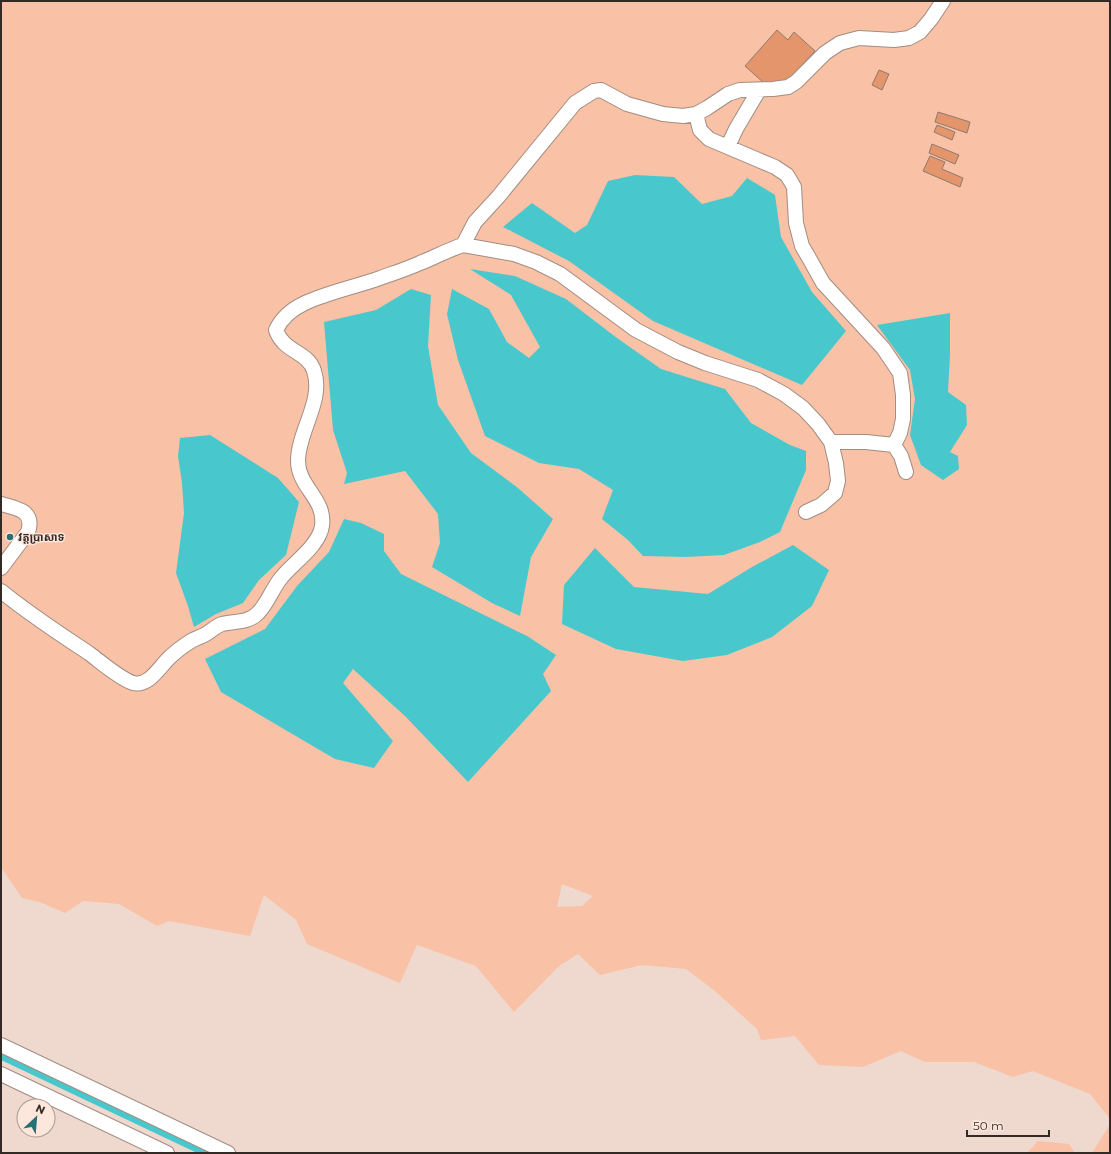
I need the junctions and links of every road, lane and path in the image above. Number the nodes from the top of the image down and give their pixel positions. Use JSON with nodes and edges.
{"nodes":[{"id":1,"x":943,"y":1,"type":"edge"},
{"id":2,"x":759,"y":90,"type":"junction"},
{"id":3,"x":696,"y":114,"type":"junction"},
{"id":4,"x":728,"y":146,"type":"junction"},
{"id":5,"x":462,"y":245,"type":"junction"},
{"id":6,"x":831,"y":442,"type":"junction"},
{"id":7,"x":894,"y":446,"type":"junction"},
{"id":8,"x":906,"y":472,"type":"dead end"},
{"id":9,"x":1,"y":504,"type":"edge"},
{"id":10,"x":806,"y":512,"type":"dead end"},
{"id":11,"x":1,"y":568,"type":"edge"},
{"id":12,"x":1,"y":591,"type":"edge"},
{"id":13,"x":1,"y":1045,"type":"edge"},
{"id":14,"x":1,"y":1074,"type":"edge"},
{"id":15,"x":167,"y":1153,"type":"edge"},
{"id":16,"x":228,"y":1153,"type":"edge"}],
"edges":[{"from":1,"to":2,"type":"street"},
{"from":2,"to":3,"type":"street"},
{"from":2,"to":4,"type":"street"},
{"from":3,"to":4,"type":"street"},
{"from":3,"to":5,"type":"street"},
{"from":4,"to":7,"type":"street"},
{"from":5,"to":6,"type":"street"},
{"from":5,"to":12,"type":"street"},
{"from":6,"to":7,"type":"street"},
{"from":6,"to":10,"type":"street"},
{"from":7,"to":8,"type":"street"},
{"from":9,"to":11,"type":"street"},
{"from":13,"to":16,"type":"street"},
{"from":14,"to":15,"type":"street"}]}
